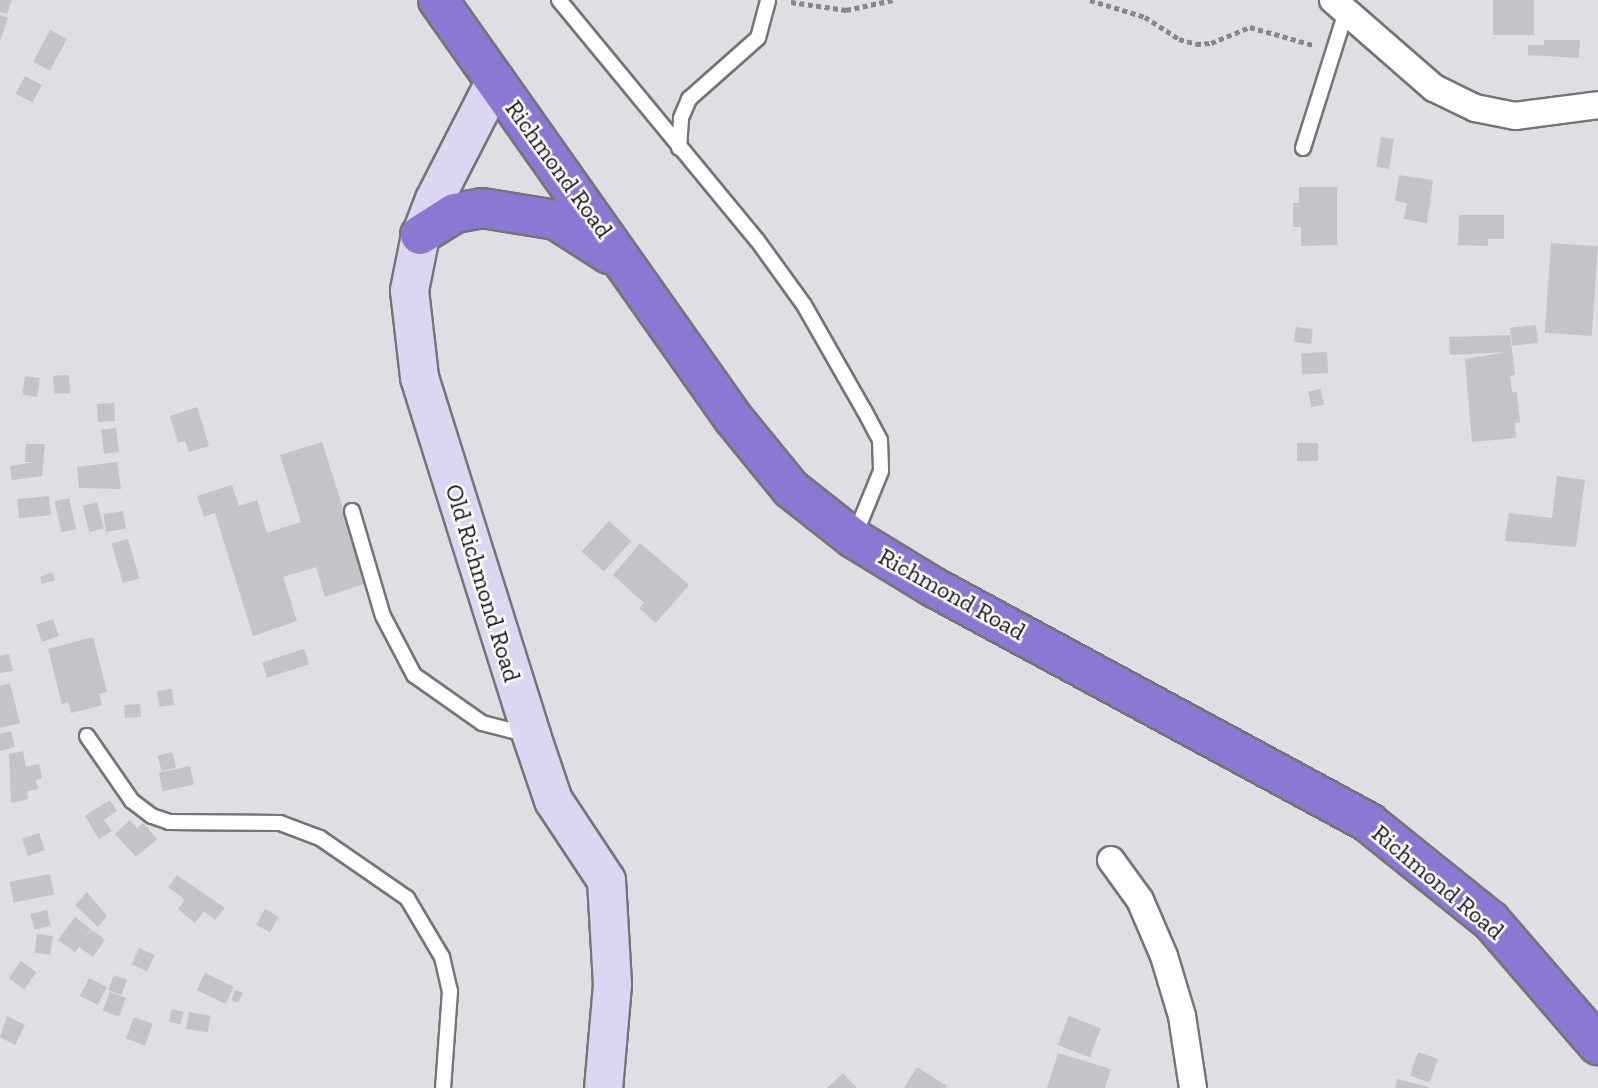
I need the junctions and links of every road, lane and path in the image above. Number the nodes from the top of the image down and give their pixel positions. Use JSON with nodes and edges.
{"nodes":[{"id":1,"x":438,"y":0,"type":"edge"},
{"id":2,"x":559,"y":0,"type":"edge"},
{"id":3,"x":893,"y":0,"type":"edge"},
{"id":4,"x":1090,"y":0,"type":"edge"},
{"id":5,"x":770,"y":1,"type":"edge"},
{"id":6,"x":1340,"y":6,"type":"edge"},
{"id":7,"x":1330,"y":52,"type":"junction"},
{"id":8,"x":495,"y":79,"type":"junction"},
{"id":9,"x":1598,"y":105,"type":"edge"},
{"id":10,"x":679,"y":148,"type":"junction"},
{"id":11,"x":1303,"y":148,"type":"dead end"},
{"id":12,"x":420,"y":235,"type":"junction"},
{"id":13,"x":629,"y":267,"type":"junction"},
{"id":14,"x":352,"y":511,"type":"dead end"},
{"id":15,"x":853,"y":538,"type":"junction"},
{"id":16,"x":531,"y":735,"type":"junction"},
{"id":17,"x":87,"y":736,"type":"dead end"},
{"id":18,"x":1111,"y":860,"type":"dead end"},
{"id":19,"x":1598,"y":1045,"type":"edge"},
{"id":20,"x":443,"y":1088,"type":"edge"},
{"id":21,"x":603,"y":1088,"type":"edge"},
{"id":22,"x":1193,"y":1088,"type":"edge"}],
"edges":[{"from":1,"to":8,"type":"highway","name":"Richmond Road"},
{"from":2,"to":10,"type":"lane"},
{"from":3,"to":5,"type":"path"},
{"from":4,"to":7,"type":"path"},
{"from":5,"to":10,"type":"lane"},
{"from":6,"to":7,"type":"lane"},
{"from":6,"to":9,"type":"street"},
{"from":7,"to":11,"type":"lane"},
{"from":8,"to":12,"type":"street","name":"Old Richmond Road"},
{"from":8,"to":13,"type":"highway","name":"Richmond Road"},
{"from":10,"to":15,"type":"lane"},
{"from":12,"to":13,"type":"highway"},
{"from":12,"to":16,"type":"street","name":"Old Richmond Road"},
{"from":13,"to":15,"type":"highway","name":"Richmond Road"},
{"from":14,"to":16,"type":"lane"},
{"from":15,"to":19,"type":"highway","name":"Richmond Road"},
{"from":16,"to":21,"type":"street","name":"Old Richmond Road"},
{"from":17,"to":20,"type":"lane"},
{"from":18,"to":22,"type":"street"}]}
